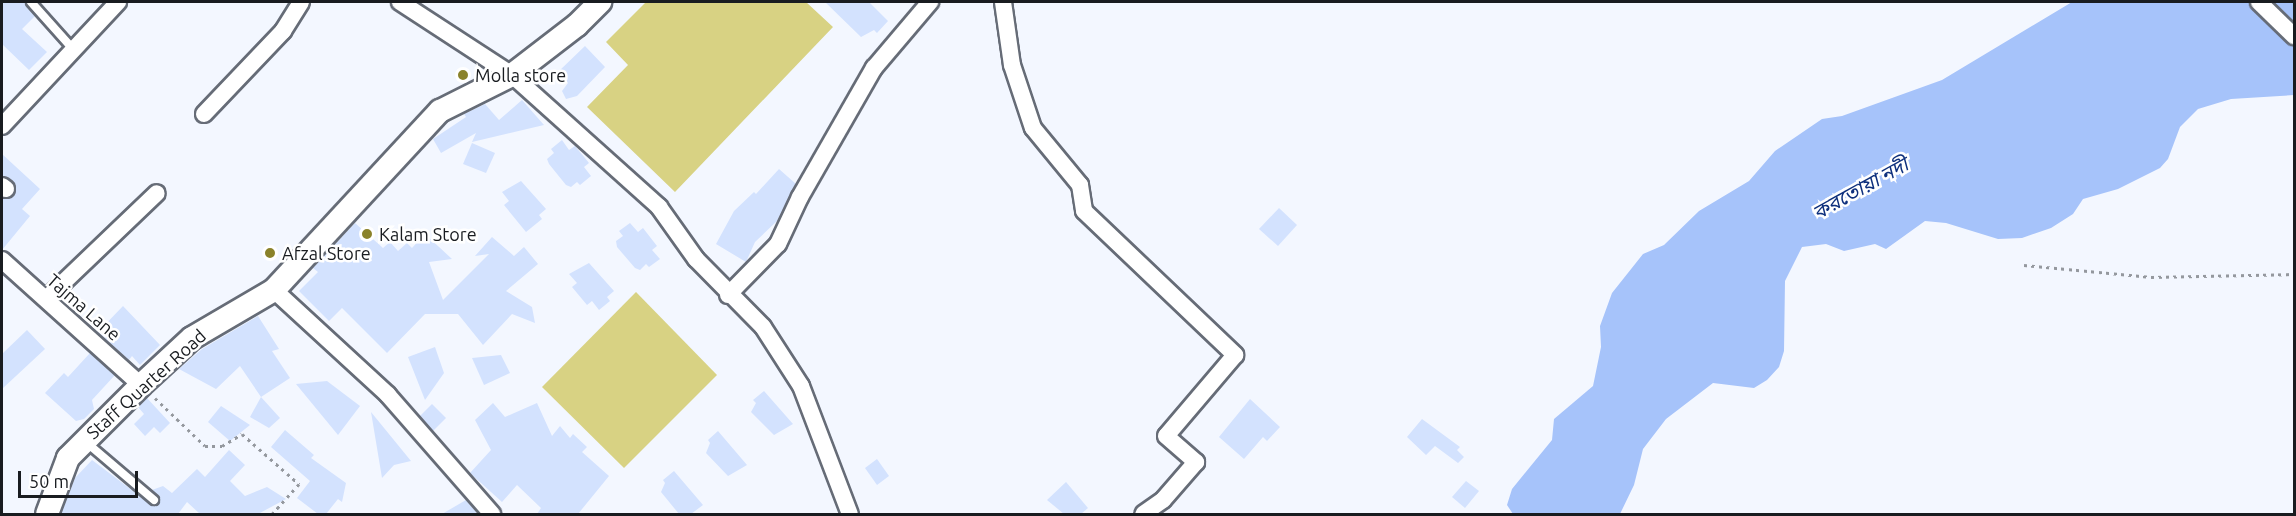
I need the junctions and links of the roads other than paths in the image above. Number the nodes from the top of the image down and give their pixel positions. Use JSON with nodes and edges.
{"nodes":[{"id":1,"x":31,"y":2,"type":"edge"},
{"id":2,"x":118,"y":2,"type":"edge"},
{"id":3,"x":301,"y":2,"type":"edge"},
{"id":4,"x":400,"y":2,"type":"edge"},
{"id":5,"x":600,"y":2,"type":"edge"},
{"id":6,"x":930,"y":2,"type":"edge"},
{"id":7,"x":1003,"y":2,"type":"edge"},
{"id":8,"x":2259,"y":2,"type":"edge"},
{"id":9,"x":2295,"y":36,"type":"edge"},
{"id":10,"x":73,"y":49,"type":"junction"},
{"id":11,"x":512,"y":75,"type":"junction"},
{"id":12,"x":204,"y":114,"type":"dead end"},
{"id":13,"x":2,"y":126,"type":"edge"},
{"id":14,"x":157,"y":194,"type":"dead end"},
{"id":15,"x":2,"y":260,"type":"edge"},
{"id":16,"x":274,"y":290,"type":"junction"},
{"id":17,"x":728,"y":295,"type":"junction"},
{"id":18,"x":46,"y":299,"type":"junction"},
{"id":19,"x":141,"y":385,"type":"junction"},
{"id":20,"x":84,"y":441,"type":"junction"},
{"id":21,"x":154,"y":500,"type":"dead end"},
{"id":22,"x":48,"y":514,"type":"edge"},
{"id":23,"x":492,"y":514,"type":"edge"},
{"id":24,"x":850,"y":514,"type":"edge"},
{"id":25,"x":1143,"y":514,"type":"edge"}],
"edges":[{"from":1,"to":10,"type":"lane"},
{"from":2,"to":10,"type":"street"},
{"from":3,"to":12,"type":"street"},
{"from":4,"to":11,"type":"street"},
{"from":5,"to":11,"type":"street","name":"Staff Quarter Road"},
{"from":6,"to":17,"type":"street"},
{"from":7,"to":25,"type":"street"},
{"from":8,"to":9,"type":"street"},
{"from":10,"to":13,"type":"street"},
{"from":11,"to":16,"type":"street","name":"Staff Quarter Road"},
{"from":11,"to":17,"type":"street"},
{"from":14,"to":18,"type":"street"},
{"from":15,"to":18,"type":"street","name":"Tajma Lane"},
{"from":16,"to":19,"type":"street","name":"Staff Quarter Road"},
{"from":16,"to":23,"type":"street"},
{"from":17,"to":24,"type":"street"},
{"from":18,"to":19,"type":"street","name":"Tajma Lane"},
{"from":19,"to":20,"type":"street","name":"Staff Quarter Road"},
{"from":20,"to":21,"type":"lane"},
{"from":20,"to":22,"type":"street","name":"Staff Quarter Road"}]}
